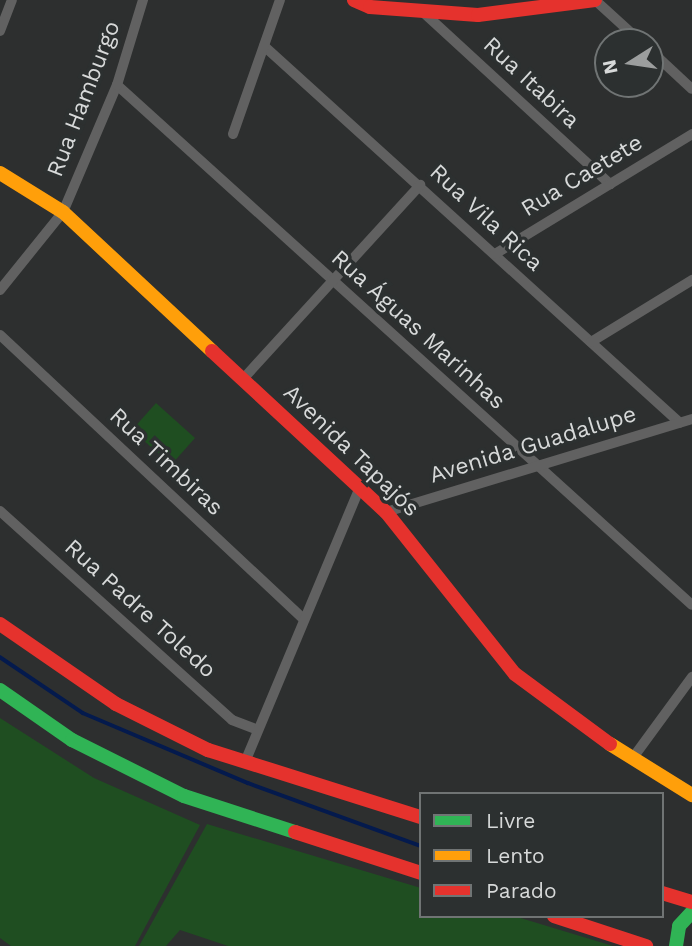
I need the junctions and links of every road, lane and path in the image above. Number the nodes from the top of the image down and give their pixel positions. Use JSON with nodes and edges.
{"nodes":[{"id":1,"x":12,"y":0,"type":"edge"},
{"id":2,"x":143,"y":0,"type":"edge"},
{"id":3,"x":280,"y":0,"type":"edge"},
{"id":4,"x":354,"y":0,"type":"edge"},
{"id":5,"x":595,"y":0,"type":"edge"},
{"id":6,"x":424,"y":13,"type":"junction"},
{"id":7,"x":626,"y":28,"type":"edge"},
{"id":8,"x":0,"y":31,"type":"edge"},
{"id":9,"x":264,"y":46,"type":"junction"},
{"id":10,"x":664,"y":63,"type":"edge"},
{"id":11,"x":117,"y":85,"type":"junction"},
{"id":12,"x":692,"y":89,"type":"edge"},
{"id":13,"x":233,"y":134,"type":"dead end"},
{"id":14,"x":692,"y":134,"type":"edge"},
{"id":15,"x":0,"y":173,"type":"edge"},
{"id":16,"x":610,"y":184,"type":"junction"},
{"id":17,"x":420,"y":186,"type":"junction"},
{"id":18,"x":63,"y":212,"type":"junction"},
{"id":19,"x":495,"y":254,"type":"junction"},
{"id":20,"x":331,"y":280,"type":"junction"},
{"id":21,"x":692,"y":281,"type":"edge"},
{"id":22,"x":0,"y":290,"type":"edge"},
{"id":23,"x":0,"y":335,"type":"edge"},
{"id":24,"x":591,"y":342,"type":"junction"},
{"id":25,"x":243,"y":379,"type":"junction"},
{"id":26,"x":692,"y":419,"type":"edge"},
{"id":27,"x":680,"y":422,"type":"junction"},
{"id":28,"x":538,"y":466,"type":"junction"},
{"id":29,"x":359,"y":487,"type":"junction"},
{"id":30,"x":0,"y":511,"type":"edge"},
{"id":31,"x":386,"y":512,"type":"junction"},
{"id":32,"x":692,"y":605,"type":"edge"},
{"id":33,"x":304,"y":620,"type":"junction"},
{"id":34,"x":0,"y":624,"type":"edge"},
{"id":35,"x":692,"y":677,"type":"edge"},
{"id":36,"x":0,"y":690,"type":"edge"},
{"id":37,"x":256,"y":729,"type":"junction"},
{"id":38,"x":632,"y":759,"type":"junction"},
{"id":39,"x":245,"y":762,"type":"junction"},
{"id":40,"x":692,"y":795,"type":"edge"},
{"id":41,"x":419,"y":816,"type":"edge"},
{"id":42,"x":419,"y":872,"type":"edge"},
{"id":43,"x":664,"y":894,"type":"edge"},
{"id":44,"x":692,"y":902,"type":"edge"},
{"id":45,"x":692,"y":912,"type":"edge"},
{"id":46,"x":560,"y":918,"type":"edge"},
{"id":47,"x":646,"y":946,"type":"edge"},
{"id":48,"x":676,"y":946,"type":"edge"}],
"edges":[{"from":1,"to":8,"type":"street"},
{"from":2,"to":11,"type":"street","name":"Rua Hamburgo"},
{"from":3,"to":9,"type":"street"},
{"from":4,"to":6,"type":"main road"},
{"from":5,"to":6,"type":"main road"},
{"from":5,"to":7,"type":"street"},
{"from":6,"to":16,"type":"street","name":"Rua Itabira"},
{"from":9,"to":13,"type":"street"},
{"from":9,"to":17,"type":"street","name":"Rua Vila Rica"},
{"from":10,"to":12,"type":"street"},
{"from":11,"to":18,"type":"street","name":"Rua Hamburgo"},
{"from":11,"to":20,"type":"street","name":"Rua Águas Marinhas"},
{"from":14,"to":16,"type":"street","name":"Rua Caetete"},
{"from":15,"to":18,"type":"main road","name":"Avenida Tapajós"},
{"from":16,"to":19,"type":"street","name":"Rua Caetete"},
{"from":17,"to":19,"type":"street","name":"Rua Vila Rica"},
{"from":17,"to":20,"type":"street"},
{"from":18,"to":22,"type":"street","name":"Rua Hamburgo"},
{"from":18,"to":25,"type":"main road","name":"Avenida Tapajós"},
{"from":19,"to":24,"type":"street","name":"Rua Vila Rica"},
{"from":20,"to":25,"type":"street"},
{"from":20,"to":28,"type":"street","name":"Rua Águas Marinhas"},
{"from":21,"to":24,"type":"street"},
{"from":23,"to":33,"type":"street","name":"Rua Timbiras"},
{"from":24,"to":27,"type":"street","name":"Rua Vila Rica"},
{"from":25,"to":29,"type":"main road","name":"Avenida Tapajós"},
{"from":26,"to":27,"type":"street","name":"Avenida Guadalupe"},
{"from":27,"to":28,"type":"street","name":"Avenida Guadalupe"},
{"from":28,"to":31,"type":"street","name":"Avenida Guadalupe"},
{"from":28,"to":32,"type":"street","name":"Rua Águas Marinhas"},
{"from":29,"to":31,"type":"main road","name":"Avenida Tapajós"},
{"from":29,"to":33,"type":"street"},
{"from":30,"to":37,"type":"street","name":"Rua Padre Toledo"},
{"from":31,"to":38,"type":"main road","name":"Avenida Tapajós"},
{"from":33,"to":37,"type":"street"},
{"from":34,"to":39,"type":"main road"},
{"from":35,"to":38,"type":"street"},
{"from":36,"to":42,"type":"main road"},
{"from":37,"to":39,"type":"street"},
{"from":38,"to":40,"type":"main road","name":"Avenida Tapajós"},
{"from":39,"to":41,"type":"main road"},
{"from":43,"to":44,"type":"main road"},
{"from":45,"to":48,"type":"main road"},
{"from":46,"to":47,"type":"main road"}]}
